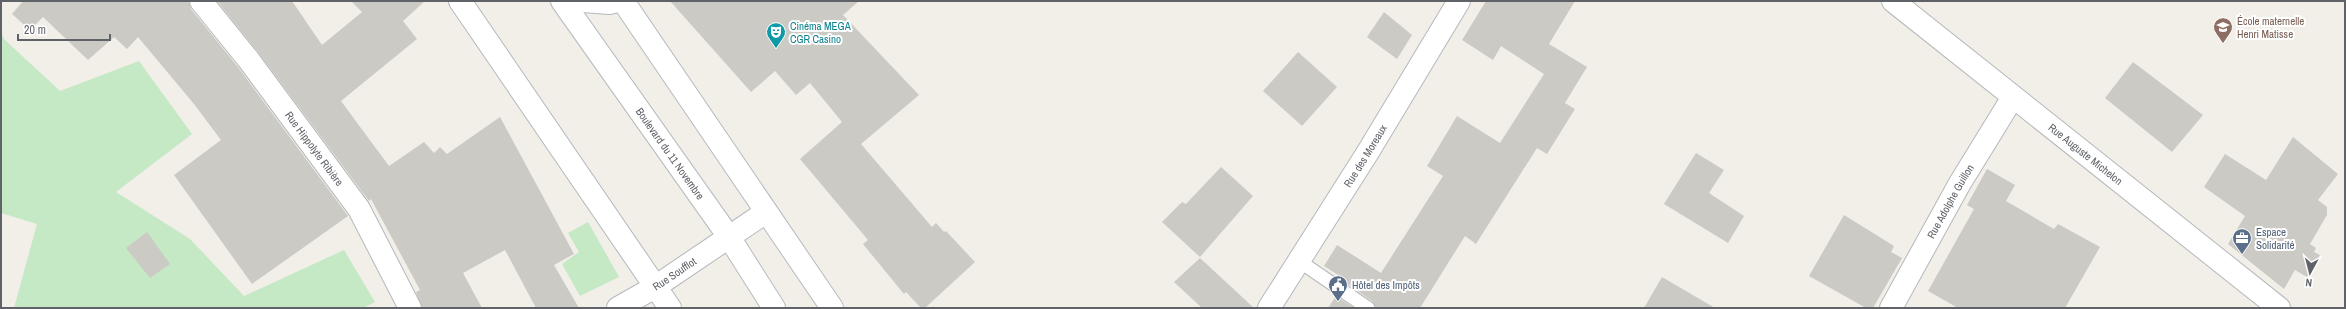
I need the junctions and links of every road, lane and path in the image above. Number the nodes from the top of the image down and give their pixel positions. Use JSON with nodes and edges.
{"nodes":[{"id":1,"x":201,"y":1,"type":"edge"},
{"id":2,"x":460,"y":1,"type":"edge"},
{"id":3,"x":562,"y":1,"type":"edge"},
{"id":4,"x":583,"y":1,"type":"edge"},
{"id":5,"x":617,"y":1,"type":"edge"},
{"id":6,"x":624,"y":1,"type":"edge"},
{"id":7,"x":1459,"y":1,"type":"edge"},
{"id":8,"x":1893,"y":1,"type":"edge"},
{"id":9,"x":2013,"y":96,"type":"junction"},
{"id":10,"x":766,"y":212,"type":"junction"},
{"id":11,"x":729,"y":237,"type":"junction"},
{"id":12,"x":1299,"y":261,"type":"junction"},
{"id":13,"x":655,"y":287,"type":"junction"},
{"id":14,"x":410,"y":308,"type":"edge"},
{"id":15,"x":618,"y":308,"type":"edge"},
{"id":16,"x":670,"y":308,"type":"edge"},
{"id":17,"x":774,"y":308,"type":"edge"},
{"id":18,"x":832,"y":308,"type":"edge"},
{"id":19,"x":1269,"y":308,"type":"edge"},
{"id":20,"x":1368,"y":308,"type":"edge"},
{"id":21,"x":1891,"y":308,"type":"edge"},
{"id":22,"x":2279,"y":308,"type":"edge"}],
"edges":[{"from":1,"to":14,"type":"street","name":"Rue Hippolyte Ribière"},
{"from":2,"to":13,"type":"street"},
{"from":3,"to":11,"type":"street","name":"Boulevard du 11 Novembre"},
{"from":4,"to":5,"type":"street"},
{"from":6,"to":10,"type":"street"},
{"from":7,"to":12,"type":"street","name":"Rue des Moreaux"},
{"from":8,"to":9,"type":"street","name":"Rue Auguste Michelon"},
{"from":9,"to":21,"type":"street","name":"Rue Adolphe Guillon"},
{"from":9,"to":22,"type":"street","name":"Rue Auguste Michelon"},
{"from":10,"to":11,"type":"street","name":"Rue Soufflot"},
{"from":10,"to":18,"type":"street"},
{"from":11,"to":13,"type":"street","name":"Rue Soufflot"},
{"from":11,"to":17,"type":"street","name":"Boulevard du 11 Novembre"},
{"from":12,"to":19,"type":"street","name":"Rue des Moreaux"},
{"from":12,"to":20,"type":"lane"},
{"from":13,"to":15,"type":"street","name":"Rue Soufflot"},
{"from":13,"to":16,"type":"street"}]}
